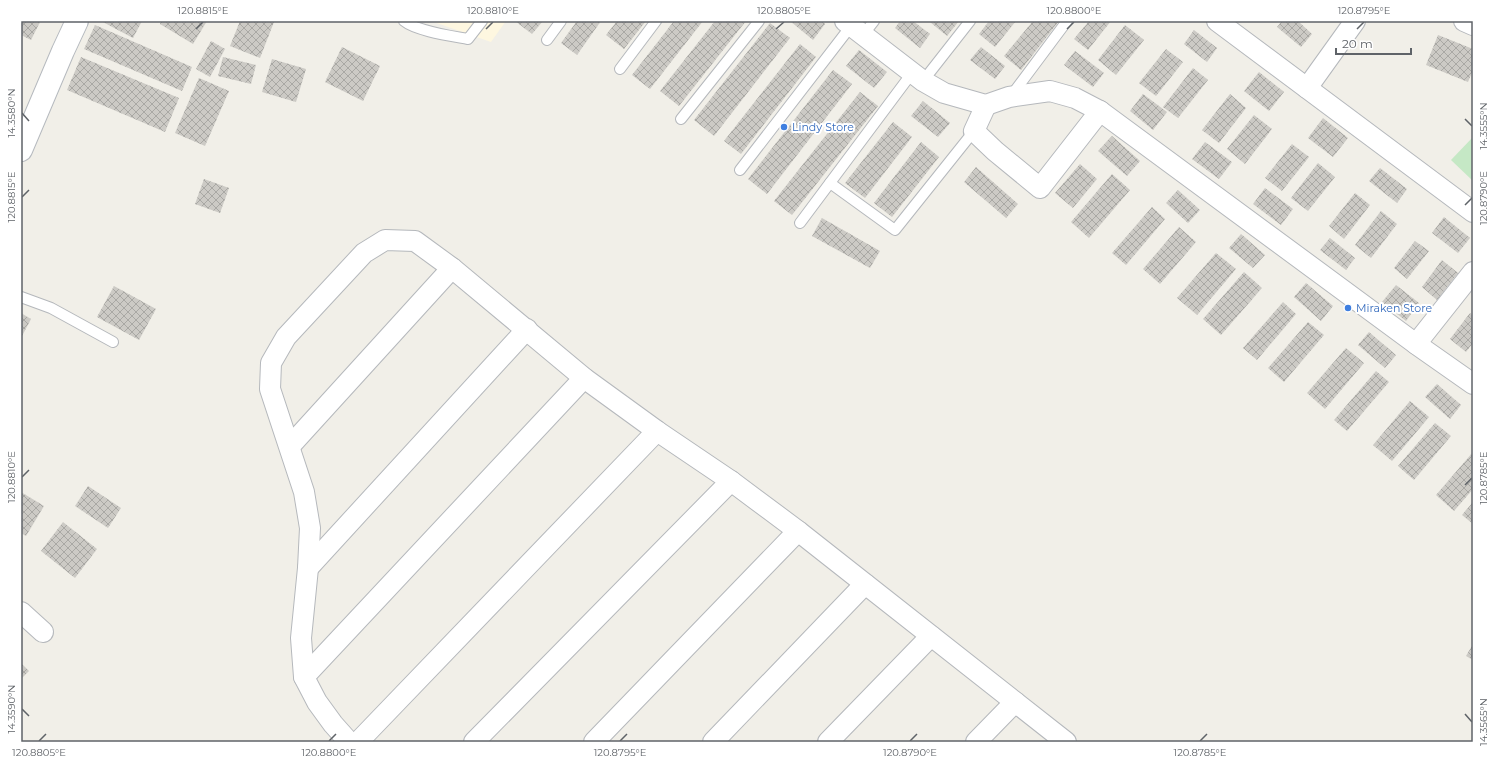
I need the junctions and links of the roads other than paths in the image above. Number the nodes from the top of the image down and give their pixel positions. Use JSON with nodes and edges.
{"nodes":[{"id":1,"x":77,"y":21,"type":"edge"},
{"id":2,"x":404,"y":21,"type":"edge"},
{"id":3,"x":482,"y":21,"type":"edge"},
{"id":4,"x":561,"y":21,"type":"edge"},
{"id":5,"x":656,"y":21,"type":"edge"},
{"id":6,"x":759,"y":21,"type":"edge"},
{"id":7,"x":970,"y":21,"type":"edge"},
{"id":8,"x":1067,"y":21,"type":"edge"},
{"id":9,"x":1217,"y":21,"type":"edge"},
{"id":10,"x":1355,"y":21,"type":"edge"},
{"id":11,"x":1464,"y":21,"type":"edge"},
{"id":12,"x":1473,"y":25,"type":"edge"},
{"id":13,"x":858,"y":26,"type":"edge"},
{"id":14,"x":547,"y":40,"type":"dead end"},
{"id":15,"x":620,"y":69,"type":"dead end"},
{"id":16,"x":918,"y":77,"type":"junction"},
{"id":17,"x":1307,"y":88,"type":"junction"},
{"id":18,"x":1009,"y":97,"type":"junction"},
{"id":19,"x":986,"y":105,"type":"junction"},
{"id":20,"x":1100,"y":111,"type":"junction"},
{"id":21,"x":681,"y":119,"type":"dead end"},
{"id":22,"x":974,"y":131,"type":"junction"},
{"id":23,"x":21,"y":150,"type":"edge"},
{"id":24,"x":740,"y":170,"type":"dead end"},
{"id":25,"x":830,"y":183,"type":"junction"},
{"id":26,"x":1473,"y":212,"type":"edge"},
{"id":27,"x":800,"y":223,"type":"dead end"},
{"id":28,"x":452,"y":268,"type":"junction"},
{"id":29,"x":1473,"y":272,"type":"edge"},
{"id":30,"x":21,"y":297,"type":"edge"},
{"id":31,"x":527,"y":329,"type":"junction"},
{"id":32,"x":113,"y":342,"type":"dead end"},
{"id":33,"x":1416,"y":344,"type":"junction"},
{"id":34,"x":584,"y":378,"type":"junction"},
{"id":35,"x":1473,"y":384,"type":"edge"},
{"id":36,"x":657,"y":431,"type":"junction"},
{"id":37,"x":290,"y":446,"type":"junction"},
{"id":38,"x":731,"y":481,"type":"junction"},
{"id":39,"x":798,"y":531,"type":"junction"},
{"id":40,"x":308,"y":568,"type":"junction"},
{"id":41,"x":865,"y":584,"type":"junction"},
{"id":42,"x":21,"y":612,"type":"edge"},
{"id":43,"x":43,"y":632,"type":"dead end"},
{"id":44,"x":931,"y":636,"type":"junction"},
{"id":45,"x":304,"y":677,"type":"junction"},
{"id":46,"x":1015,"y":702,"type":"junction"},
{"id":47,"x":349,"y":742,"type":"edge"},
{"id":48,"x":358,"y":742,"type":"edge"},
{"id":49,"x":474,"y":742,"type":"edge"},
{"id":50,"x":594,"y":742,"type":"edge"},
{"id":51,"x":713,"y":742,"type":"edge"},
{"id":52,"x":828,"y":742,"type":"edge"},
{"id":53,"x":976,"y":742,"type":"edge"},
{"id":54,"x":1066,"y":742,"type":"edge"}],
"edges":[{"from":1,"to":23,"type":"main road"},
{"from":2,"to":3,"type":"lane"},
{"from":4,"to":14,"type":"lane"},
{"from":5,"to":15,"type":"lane"},
{"from":6,"to":21,"type":"lane"},
{"from":7,"to":16,"type":"lane"},
{"from":8,"to":18,"type":"lane"},
{"from":9,"to":17,"type":"street"},
{"from":10,"to":17,"type":"street"},
{"from":11,"to":12,"type":"street"},
{"from":13,"to":16,"type":"street"},
{"from":13,"to":24,"type":"lane"},
{"from":16,"to":19,"type":"street"},
{"from":16,"to":25,"type":"lane"},
{"from":17,"to":26,"type":"street"},
{"from":18,"to":19,"type":"street"},
{"from":18,"to":20,"type":"street"},
{"from":19,"to":22,"type":"street"},
{"from":20,"to":22,"type":"street"},
{"from":20,"to":33,"type":"street"},
{"from":22,"to":25,"type":"lane"},
{"from":25,"to":27,"type":"lane"},
{"from":28,"to":31,"type":"street"},
{"from":28,"to":37,"type":"street"},
{"from":28,"to":37,"type":"street"},
{"from":29,"to":33,"type":"street"},
{"from":30,"to":32,"type":"lane"},
{"from":31,"to":34,"type":"street"},
{"from":31,"to":40,"type":"street"},
{"from":33,"to":35,"type":"street"},
{"from":34,"to":36,"type":"street"},
{"from":34,"to":45,"type":"street"},
{"from":36,"to":38,"type":"street"},
{"from":36,"to":48,"type":"street"},
{"from":37,"to":40,"type":"street"},
{"from":38,"to":39,"type":"street"},
{"from":38,"to":49,"type":"street"},
{"from":39,"to":41,"type":"street"},
{"from":39,"to":50,"type":"street"},
{"from":40,"to":45,"type":"street"},
{"from":41,"to":44,"type":"street"},
{"from":41,"to":51,"type":"street"},
{"from":42,"to":43,"type":"street"},
{"from":44,"to":46,"type":"street"},
{"from":44,"to":52,"type":"street"},
{"from":45,"to":47,"type":"street"},
{"from":46,"to":53,"type":"street"},
{"from":46,"to":54,"type":"street"}]}
